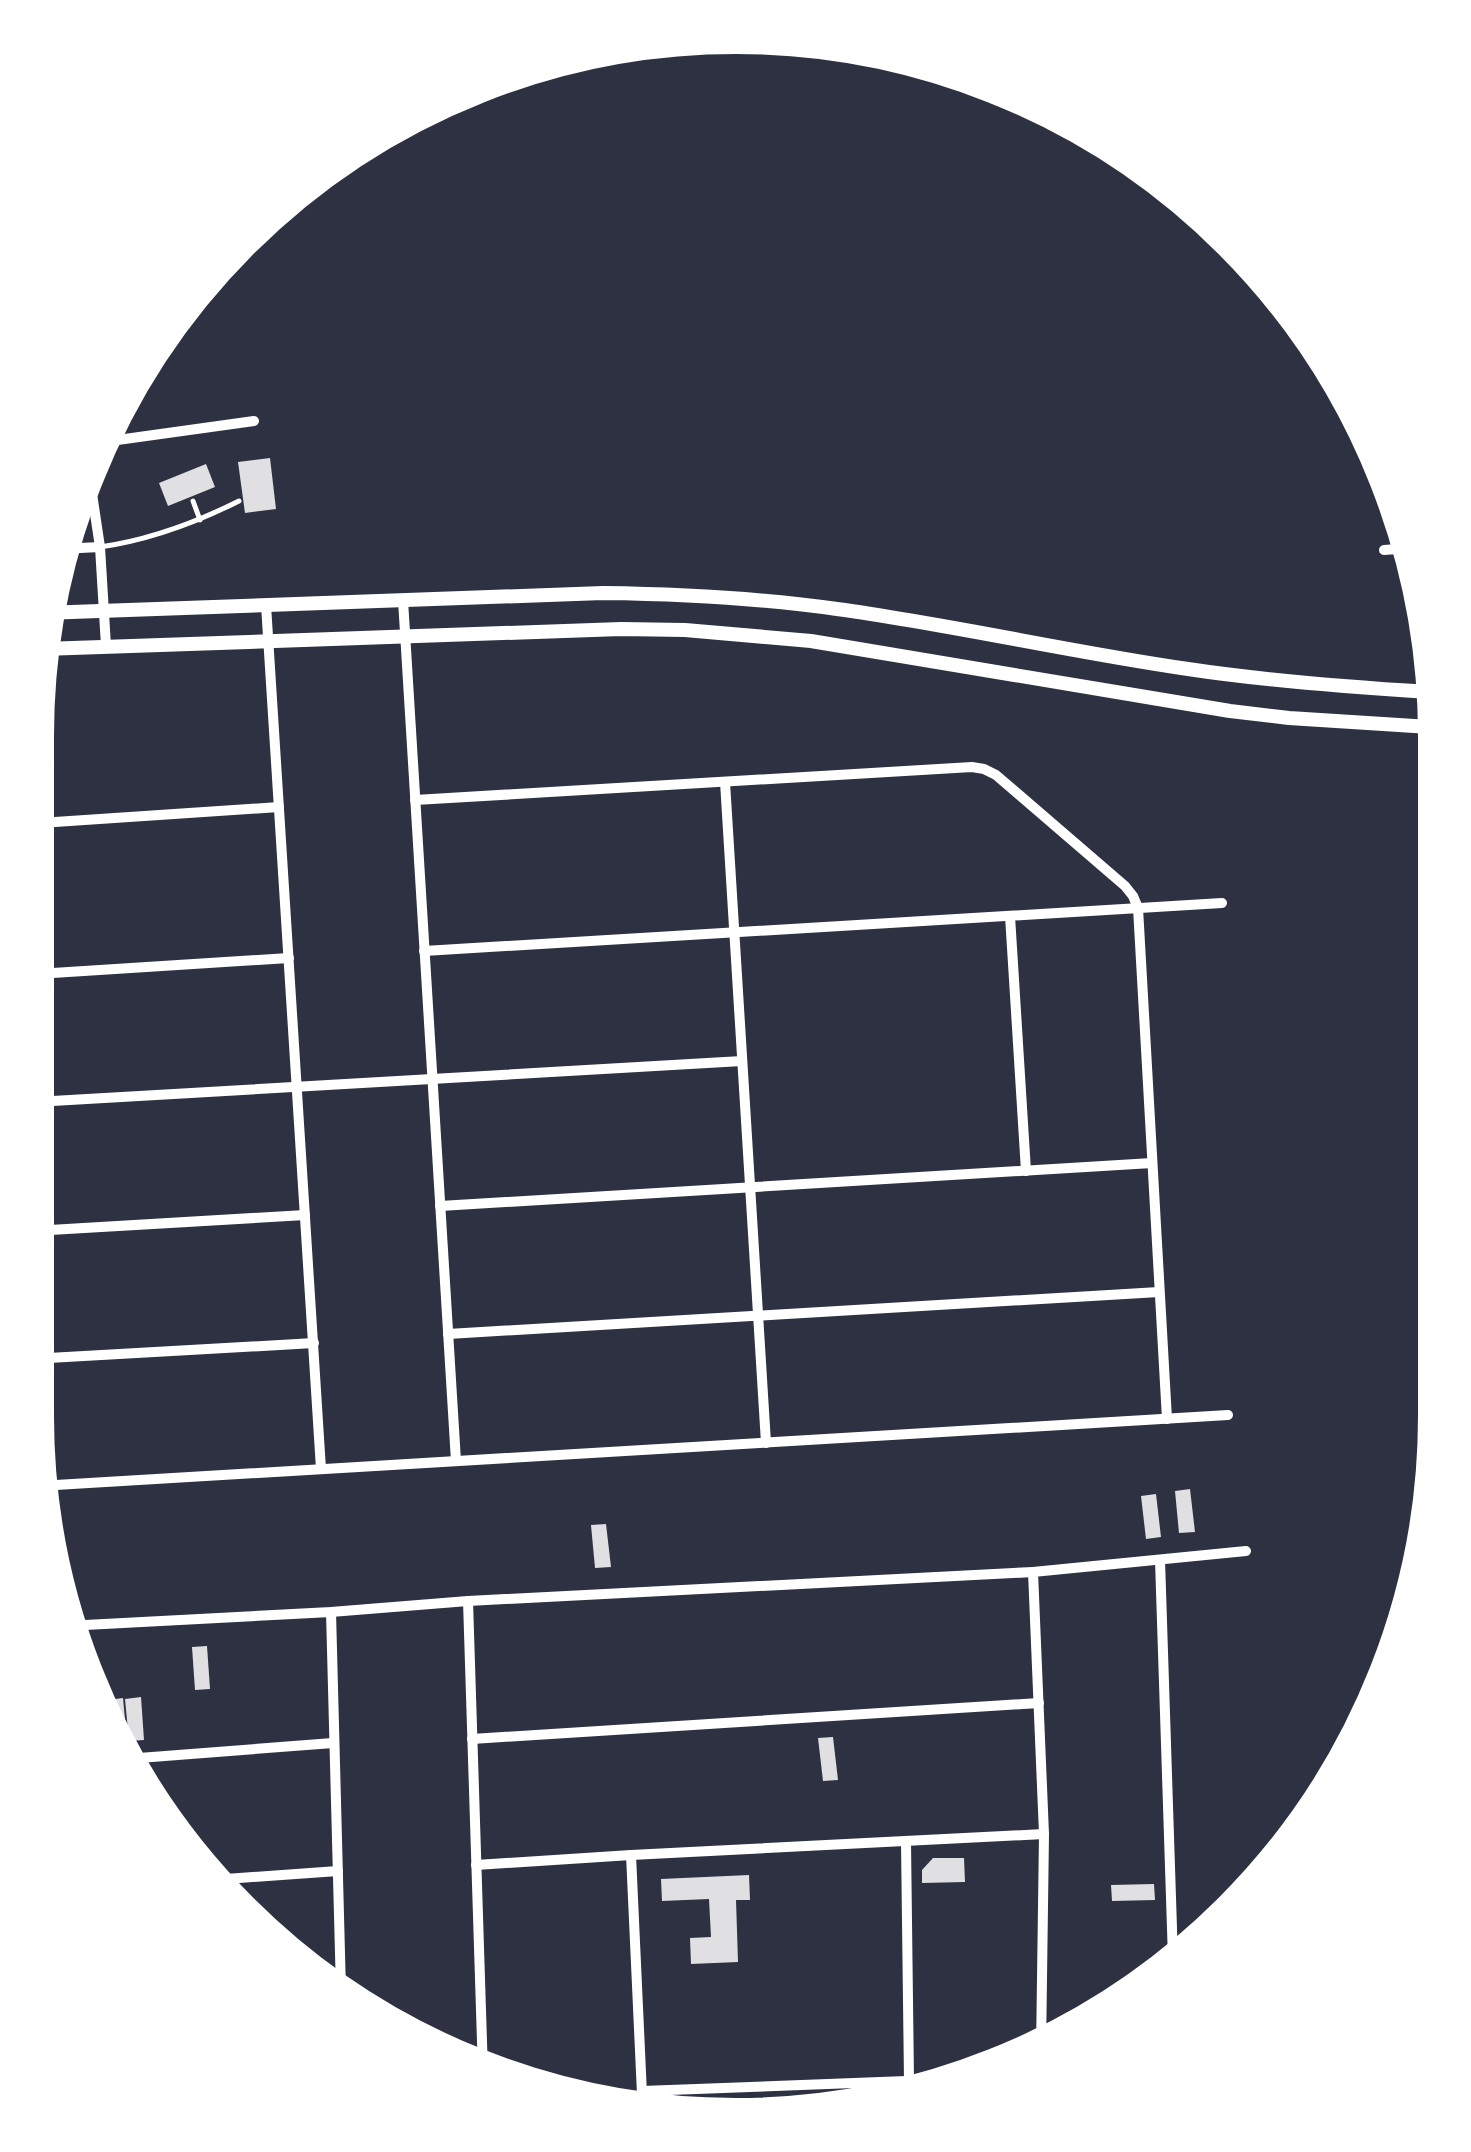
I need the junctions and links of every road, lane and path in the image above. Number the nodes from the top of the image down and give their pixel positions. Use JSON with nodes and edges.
{"nodes":[{"id":1,"x":254,"y":421,"type":"dead end"},
{"id":2,"x":114,"y":441,"type":"edge"},
{"id":3,"x":92,"y":493,"type":"edge"},
{"id":4,"x":193,"y":501,"type":"dead end"},
{"id":5,"x":239,"y":502,"type":"dead end"},
{"id":6,"x":200,"y":520,"type":"junction"},
{"id":7,"x":100,"y":547,"type":"junction"},
{"id":8,"x":74,"y":548,"type":"edge"},
{"id":9,"x":1398,"y":549,"type":"edge"},
{"id":10,"x":1384,"y":550,"type":"dead end"},
{"id":11,"x":403,"y":600,"type":"junction"},
{"id":12,"x":266,"y":605,"type":"junction"},
{"id":13,"x":104,"y":611,"type":"junction"},
{"id":14,"x":59,"y":612,"type":"edge"},
{"id":15,"x":405,"y":636,"type":"junction"},
{"id":16,"x":269,"y":641,"type":"junction"},
{"id":17,"x":106,"y":646,"type":"junction"},
{"id":18,"x":53,"y":649,"type":"edge"},
{"id":19,"x":1422,"y":691,"type":"edge"},
{"id":20,"x":1424,"y":727,"type":"edge"},
{"id":21,"x":725,"y":782,"type":"junction"},
{"id":22,"x":415,"y":800,"type":"junction"},
{"id":23,"x":280,"y":807,"type":"junction"},
{"id":24,"x":48,"y":822,"type":"edge"},
{"id":25,"x":1222,"y":903,"type":"dead end"},
{"id":26,"x":1138,"y":908,"type":"junction"},
{"id":27,"x":1010,"y":916,"type":"junction"},
{"id":28,"x":734,"y":932,"type":"junction"},
{"id":29,"x":424,"y":951,"type":"junction"},
{"id":30,"x":289,"y":958,"type":"junction"},
{"id":31,"x":48,"y":973,"type":"edge"},
{"id":32,"x":742,"y":1061,"type":"junction"},
{"id":33,"x":432,"y":1079,"type":"junction"},
{"id":34,"x":297,"y":1087,"type":"junction"},
{"id":35,"x":48,"y":1101,"type":"edge"},
{"id":36,"x":1152,"y":1164,"type":"junction"},
{"id":37,"x":1026,"y":1171,"type":"junction"},
{"id":38,"x":750,"y":1188,"type":"junction"},
{"id":39,"x":440,"y":1206,"type":"junction"},
{"id":40,"x":306,"y":1216,"type":"junction"},
{"id":41,"x":48,"y":1230,"type":"edge"},
{"id":42,"x":1159,"y":1292,"type":"junction"},
{"id":43,"x":758,"y":1316,"type":"junction"},
{"id":44,"x":448,"y":1334,"type":"junction"},
{"id":45,"x":314,"y":1343,"type":"junction"},
{"id":46,"x":48,"y":1358,"type":"edge"},
{"id":47,"x":1228,"y":1416,"type":"dead end"},
{"id":48,"x":1166,"y":1419,"type":"junction"},
{"id":49,"x":766,"y":1443,"type":"junction"},
{"id":50,"x":456,"y":1462,"type":"junction"},
{"id":51,"x":322,"y":1470,"type":"junction"},
{"id":52,"x":51,"y":1485,"type":"edge"},
{"id":53,"x":1246,"y":1551,"type":"dead end"},
{"id":54,"x":1160,"y":1560,"type":"junction"},
{"id":55,"x":1033,"y":1572,"type":"junction"},
{"id":56,"x":468,"y":1601,"type":"junction"},
{"id":57,"x":331,"y":1612,"type":"junction"},
{"id":58,"x":80,"y":1625,"type":"edge"},
{"id":59,"x":1039,"y":1703,"type":"junction"},
{"id":60,"x":472,"y":1738,"type":"junction"},
{"id":61,"x":333,"y":1743,"type":"junction"},
{"id":62,"x":138,"y":1757,"type":"edge"},
{"id":63,"x":1044,"y":1834,"type":"junction"},
{"id":64,"x":906,"y":1842,"type":"junction"},
{"id":65,"x":630,"y":1856,"type":"junction"},
{"id":66,"x":476,"y":1865,"type":"junction"},
{"id":67,"x":338,"y":1871,"type":"junction"},
{"id":68,"x":226,"y":1879,"type":"edge"},
{"id":69,"x":1174,"y":1946,"type":"edge"},
{"id":70,"x":341,"y":1980,"type":"edge"},
{"id":71,"x":1041,"y":2033,"type":"edge"},
{"id":72,"x":482,"y":2056,"type":"edge"},
{"id":73,"x":909,"y":2080,"type":"junction"},
{"id":74,"x":918,"y":2080,"type":"edge"},
{"id":75,"x":642,"y":2092,"type":"junction"},
{"id":76,"x":642,"y":2098,"type":"edge"}],
"edges":[{"from":1,"to":2,"type":"street"},
{"from":3,"to":7,"type":"street"},
{"from":4,"to":6,"type":"lane"},
{"from":5,"to":6,"type":"lane"},
{"from":6,"to":7,"type":"lane"},
{"from":7,"to":8,"type":"street"},
{"from":7,"to":13,"type":"street"},
{"from":9,"to":10,"type":"street"},
{"from":11,"to":12,"type":"main road"},
{"from":11,"to":15,"type":"street"},
{"from":11,"to":19,"type":"main road"},
{"from":12,"to":13,"type":"main road"},
{"from":12,"to":16,"type":"street"},
{"from":13,"to":14,"type":"main road"},
{"from":13,"to":17,"type":"street"},
{"from":15,"to":16,"type":"main road"},
{"from":15,"to":20,"type":"main road"},
{"from":15,"to":22,"type":"street"},
{"from":16,"to":17,"type":"main road"},
{"from":16,"to":23,"type":"street"},
{"from":17,"to":18,"type":"main road"},
{"from":21,"to":22,"type":"street"},
{"from":21,"to":26,"type":"street"},
{"from":21,"to":28,"type":"street"},
{"from":22,"to":29,"type":"street"},
{"from":23,"to":24,"type":"street"},
{"from":23,"to":30,"type":"street"},
{"from":25,"to":26,"type":"street"},
{"from":26,"to":27,"type":"street"},
{"from":26,"to":36,"type":"street"},
{"from":27,"to":28,"type":"street"},
{"from":27,"to":37,"type":"street"},
{"from":28,"to":29,"type":"street"},
{"from":28,"to":32,"type":"street"},
{"from":29,"to":33,"type":"street"},
{"from":30,"to":31,"type":"street"},
{"from":30,"to":34,"type":"street"},
{"from":32,"to":33,"type":"street"},
{"from":32,"to":38,"type":"street"},
{"from":33,"to":34,"type":"street"},
{"from":33,"to":39,"type":"street"},
{"from":34,"to":35,"type":"street"},
{"from":34,"to":40,"type":"street"},
{"from":36,"to":37,"type":"street"},
{"from":36,"to":42,"type":"street"},
{"from":37,"to":38,"type":"street"},
{"from":38,"to":39,"type":"street"},
{"from":38,"to":43,"type":"street"},
{"from":39,"to":44,"type":"street"},
{"from":40,"to":41,"type":"street"},
{"from":40,"to":45,"type":"street"},
{"from":42,"to":43,"type":"street"},
{"from":42,"to":48,"type":"street"},
{"from":43,"to":44,"type":"street"},
{"from":43,"to":49,"type":"street"},
{"from":44,"to":50,"type":"street"},
{"from":45,"to":46,"type":"street"},
{"from":45,"to":51,"type":"street"},
{"from":47,"to":48,"type":"street"},
{"from":48,"to":49,"type":"street"},
{"from":49,"to":50,"type":"street"},
{"from":50,"to":51,"type":"street"},
{"from":51,"to":52,"type":"street"},
{"from":53,"to":54,"type":"street"},
{"from":54,"to":55,"type":"street"},
{"from":54,"to":69,"type":"street"},
{"from":55,"to":56,"type":"street"},
{"from":55,"to":59,"type":"street"},
{"from":56,"to":57,"type":"street"},
{"from":56,"to":60,"type":"street"},
{"from":57,"to":58,"type":"street"},
{"from":57,"to":61,"type":"street"},
{"from":59,"to":60,"type":"street"},
{"from":59,"to":63,"type":"street"},
{"from":60,"to":66,"type":"street"},
{"from":61,"to":62,"type":"street"},
{"from":61,"to":67,"type":"street"},
{"from":63,"to":64,"type":"street"},
{"from":63,"to":71,"type":"street"},
{"from":64,"to":65,"type":"street"},
{"from":64,"to":73,"type":"street"},
{"from":65,"to":66,"type":"street"},
{"from":65,"to":75,"type":"street"},
{"from":66,"to":72,"type":"street"},
{"from":67,"to":68,"type":"street"},
{"from":67,"to":70,"type":"street"},
{"from":73,"to":74,"type":"street"},
{"from":73,"to":75,"type":"street"},
{"from":75,"to":76,"type":"street"}]}
